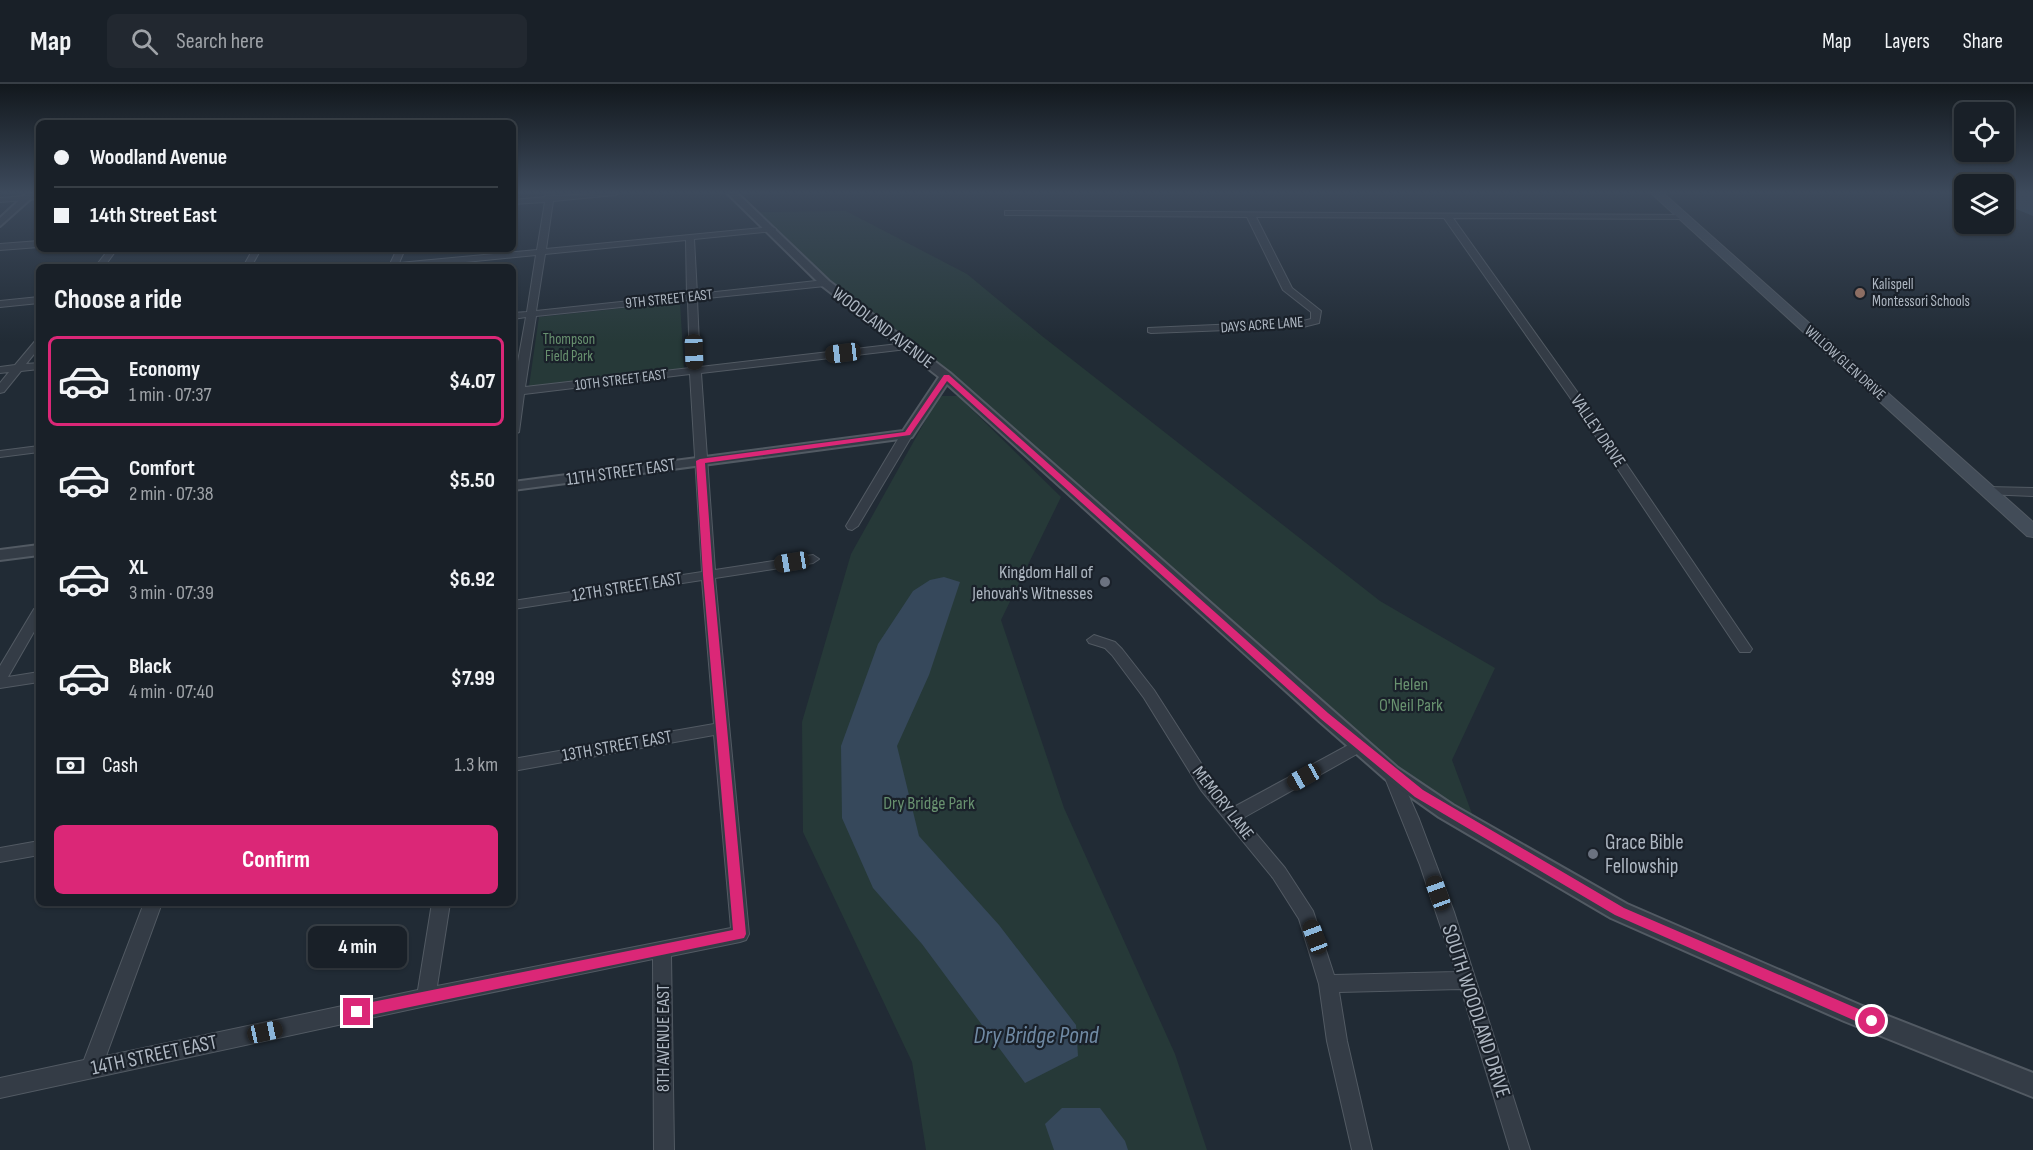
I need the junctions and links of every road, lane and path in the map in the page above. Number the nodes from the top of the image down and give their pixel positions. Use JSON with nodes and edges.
{"nodes":[{"id":1,"x":542,"y":243,"type":"edge"},
{"id":2,"x":623,"y":243,"type":"edge"},
{"id":3,"x":690,"y":243,"type":"edge"},
{"id":4,"x":785,"y":243,"type":"edge"},
{"id":5,"x":1264,"y":243,"type":"edge"},
{"id":6,"x":1467,"y":243,"type":"edge"},
{"id":7,"x":1713,"y":243,"type":"edge"},
{"id":8,"x":36,"y":244,"type":"edge"},
{"id":9,"x":0,"y":247,"type":"edge"},
{"id":10,"x":541,"y":251,"type":"junction"},
{"id":11,"x":111,"y":252,"type":"edge"},
{"id":12,"x":101,"y":264,"type":"edge"},
{"id":13,"x":420,"y":264,"type":"edge"},
{"id":14,"x":825,"y":283,"type":"junction"},
{"id":15,"x":692,"y":297,"type":"junction"},
{"id":16,"x":36,"y":300,"type":"edge"},
{"id":17,"x":0,"y":304,"type":"edge"},
{"id":18,"x":531,"y":314,"type":"junction"},
{"id":19,"x":516,"y":316,"type":"edge"},
{"id":20,"x":1151,"y":330,"type":"dead end"},
{"id":21,"x":36,"y":346,"type":"edge"},
{"id":22,"x":907,"y":346,"type":"junction"},
{"id":23,"x":36,"y":366,"type":"edge"},
{"id":24,"x":17,"y":369,"type":"junction"},
{"id":25,"x":0,"y":370,"type":"edge"},
{"id":26,"x":694,"y":371,"type":"junction"},
{"id":27,"x":946,"y":376,"type":"junction"},
{"id":28,"x":0,"y":390,"type":"edge"},
{"id":29,"x":516,"y":392,"type":"edge"},
{"id":30,"x":907,"y":434,"type":"junction"},
{"id":31,"x":36,"y":449,"type":"edge"},
{"id":32,"x":0,"y":454,"type":"edge"},
{"id":33,"x":700,"y":461,"type":"junction"},
{"id":34,"x":516,"y":486,"type":"edge"},
{"id":35,"x":1988,"y":491,"type":"junction"},
{"id":36,"x":2033,"y":492,"type":"edge"},
{"id":37,"x":852,"y":526,"type":"dead end"},
{"id":38,"x":2033,"y":532,"type":"edge"},
{"id":39,"x":36,"y":550,"type":"edge"},
{"id":40,"x":0,"y":555,"type":"edge"},
{"id":41,"x":813,"y":559,"type":"dead end"},
{"id":42,"x":708,"y":575,"type":"junction"},
{"id":43,"x":516,"y":605,"type":"edge"},
{"id":44,"x":36,"y":617,"type":"edge"},
{"id":45,"x":1094,"y":640,"type":"dead end"},
{"id":46,"x":1745,"y":649,"type":"dead end"},
{"id":47,"x":36,"y":677,"type":"edge"},
{"id":48,"x":0,"y":678,"type":"edge"},
{"id":49,"x":0,"y":683,"type":"edge"},
{"id":50,"x":721,"y":728,"type":"junction"},
{"id":51,"x":1359,"y":746,"type":"junction"},
{"id":52,"x":516,"y":764,"type":"edge"},
{"id":53,"x":1391,"y":773,"type":"junction"},
{"id":54,"x":1231,"y":817,"type":"junction"},
{"id":55,"x":36,"y":849,"type":"edge"},
{"id":56,"x":0,"y":855,"type":"edge"},
{"id":57,"x":152,"y":906,"type":"edge"},
{"id":58,"x":441,"y":906,"type":"edge"},
{"id":59,"x":662,"y":950,"type":"junction"},
{"id":60,"x":1468,"y":980,"type":"junction"},
{"id":61,"x":1328,"y":984,"type":"junction"},
{"id":62,"x":426,"y":997,"type":"junction"},
{"id":63,"x":91,"y":1069,"type":"junction"},
{"id":64,"x":2033,"y":1085,"type":"edge"},
{"id":65,"x":0,"y":1088,"type":"edge"},
{"id":66,"x":664,"y":1150,"type":"edge"},
{"id":67,"x":1362,"y":1150,"type":"edge"},
{"id":68,"x":1520,"y":1150,"type":"edge"}],
"edges":[{"from":1,"to":10,"type":"street"},
{"from":2,"to":10,"type":"street"},
{"from":3,"to":15,"type":"street"},
{"from":4,"to":14,"type":"street","name":"WOODLAND AVENUE"},
{"from":5,"to":20,"type":"street","name":"DAYS ACRE LANE"},
{"from":6,"to":46,"type":"street","name":"VALLEY DRIVE"},
{"from":7,"to":35,"type":"main road","name":"WILLOW GLEN DRIVE"},
{"from":8,"to":9,"type":"street"},
{"from":10,"to":13,"type":"street"},
{"from":10,"to":18,"type":"street"},
{"from":11,"to":12,"type":"street"},
{"from":14,"to":15,"type":"street","name":"9TH STREET EAST"},
{"from":14,"to":22,"type":"street","name":"WOODLAND AVENUE"},
{"from":15,"to":18,"type":"street","name":"9TH STREET EAST"},
{"from":15,"to":26,"type":"street"},
{"from":16,"to":17,"type":"street"},
{"from":18,"to":19,"type":"street","name":"9TH STREET EAST"},
{"from":18,"to":29,"type":"street"},
{"from":21,"to":24,"type":"street"},
{"from":22,"to":26,"type":"street","name":"10TH STREET EAST"},
{"from":22,"to":27,"type":"street","name":"WOODLAND AVENUE"},
{"from":23,"to":24,"type":"street"},
{"from":24,"to":25,"type":"street"},
{"from":24,"to":28,"type":"street"},
{"from":26,"to":29,"type":"street","name":"10TH STREET EAST"},
{"from":26,"to":33,"type":"street"},
{"from":27,"to":30,"type":"street"},
{"from":27,"to":51,"type":"street","name":"WOODLAND AVENUE"},
{"from":30,"to":33,"type":"street","name":"11TH STREET EAST"},
{"from":30,"to":37,"type":"street"},
{"from":31,"to":32,"type":"street"},
{"from":33,"to":34,"type":"street","name":"11TH STREET EAST"},
{"from":33,"to":42,"type":"street"},
{"from":35,"to":36,"type":"street"},
{"from":35,"to":38,"type":"main road","name":"WILLOW GLEN DRIVE"},
{"from":39,"to":40,"type":"street"},
{"from":41,"to":42,"type":"street","name":"12TH STREET EAST"},
{"from":42,"to":43,"type":"street","name":"12TH STREET EAST"},
{"from":42,"to":50,"type":"street"},
{"from":44,"to":48,"type":"street"},
{"from":45,"to":54,"type":"street","name":"MEMORY LANE"},
{"from":47,"to":49,"type":"street"},
{"from":50,"to":52,"type":"street","name":"13TH STREET EAST"},
{"from":50,"to":59,"type":"street"},
{"from":51,"to":53,"type":"street","name":"WOODLAND AVENUE"},
{"from":51,"to":54,"type":"street"},
{"from":53,"to":60,"type":"street","name":"SOUTH WOODLAND DRIVE"},
{"from":53,"to":64,"type":"street","name":"WOODLAND AVENUE"},
{"from":54,"to":61,"type":"street","name":"MEMORY LANE"},
{"from":55,"to":56,"type":"street"},
{"from":57,"to":63,"type":"street"},
{"from":58,"to":62,"type":"street"},
{"from":59,"to":62,"type":"street","name":"14TH STREET EAST"},
{"from":59,"to":66,"type":"street","name":"8TH AVENUE EAST"},
{"from":60,"to":61,"type":"street"},
{"from":60,"to":68,"type":"street","name":"SOUTH WOODLAND DRIVE"},
{"from":61,"to":67,"type":"street","name":"MEMORY LANE"},
{"from":62,"to":63,"type":"street","name":"14TH STREET EAST"},
{"from":63,"to":65,"type":"street","name":"14TH STREET EAST"}]}
